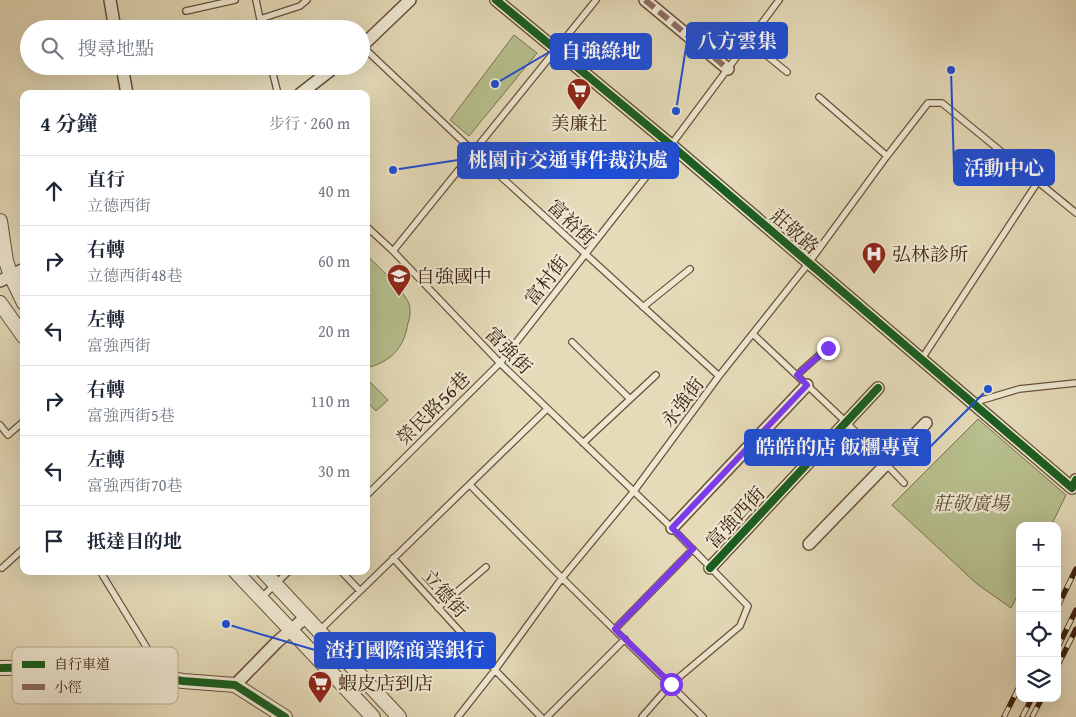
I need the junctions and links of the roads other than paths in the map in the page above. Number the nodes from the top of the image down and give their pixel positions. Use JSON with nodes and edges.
{"nodes":[{"id":1,"x":110,"y":0,"type":"edge"},
{"id":2,"x":235,"y":0,"type":"edge"},
{"id":3,"x":256,"y":0,"type":"edge"},
{"id":4,"x":307,"y":0,"type":"edge"},
{"id":5,"x":410,"y":0,"type":"edge"},
{"id":6,"x":497,"y":0,"type":"edge"},
{"id":7,"x":596,"y":0,"type":"edge"},
{"id":8,"x":645,"y":0,"type":"edge"},
{"id":9,"x":779,"y":0,"type":"edge"},
{"id":10,"x":186,"y":11,"type":"dead end"},
{"id":11,"x":260,"y":19,"type":"joint"},
{"id":12,"x":113,"y":20,"type":"edge"},
{"id":13,"x":370,"y":39,"type":"edge"},
{"id":14,"x":749,"y":41,"type":"junction"},
{"id":15,"x":556,"y":49,"type":"junction"},
{"id":16,"x":370,"y":54,"type":"edge"},
{"id":17,"x":728,"y":69,"type":"junction"},
{"id":18,"x":787,"y":72,"type":"dead end"},
{"id":19,"x":124,"y":75,"type":"edge"},
{"id":20,"x":273,"y":75,"type":"edge"},
{"id":21,"x":324,"y":75,"type":"edge"},
{"id":22,"x":126,"y":90,"type":"edge"},
{"id":23,"x":277,"y":90,"type":"edge"},
{"id":24,"x":305,"y":90,"type":"edge"},
{"id":25,"x":819,"y":97,"type":"dead end"},
{"id":26,"x":670,"y":145,"type":"junction"},
{"id":27,"x":474,"y":152,"type":"junction"},
{"id":28,"x":887,"y":156,"type":"junction"},
{"id":29,"x":1037,"y":183,"type":"junction"},
{"id":30,"x":1076,"y":214,"type":"edge"},
{"id":31,"x":0,"y":222,"type":"edge"},
{"id":32,"x":370,"y":230,"type":"edge"},
{"id":33,"x":393,"y":251,"type":"junction"},
{"id":34,"x":585,"y":255,"type":"junction"},
{"id":35,"x":808,"y":264,"type":"junction"},
{"id":36,"x":690,"y":269,"type":"dead end"},
{"id":37,"x":20,"y":271,"type":"edge"},
{"id":38,"x":5,"y":279,"type":"edge"},
{"id":39,"x":20,"y":298,"type":"edge"},
{"id":40,"x":0,"y":303,"type":"edge"},
{"id":41,"x":643,"y":307,"type":"junction"},
{"id":42,"x":20,"y":331,"type":"edge"},
{"id":43,"x":753,"y":334,"type":"junction"},
{"id":44,"x":572,"y":342,"type":"dead end"},
{"id":45,"x":828,"y":348,"type":"dead end"},
{"id":46,"x":921,"y":360,"type":"junction"},
{"id":47,"x":500,"y":363,"type":"junction"},
{"id":48,"x":656,"y":375,"type":"dead end"},
{"id":49,"x":797,"y":375,"type":"junction"},
{"id":50,"x":719,"y":376,"type":"junction"},
{"id":51,"x":1076,"y":383,"type":"edge"},
{"id":52,"x":807,"y":385,"type":"junction"},
{"id":53,"x":878,"y":388,"type":"dead end"},
{"id":54,"x":630,"y":399,"type":"junction"},
{"id":55,"x":972,"y":403,"type":"junction"},
{"id":56,"x":547,"y":410,"type":"junction"},
{"id":57,"x":846,"y":422,"type":"junction"},
{"id":58,"x":926,"y":423,"type":"dead end"},
{"id":59,"x":20,"y":424,"type":"edge"},
{"id":60,"x":0,"y":425,"type":"edge"},
{"id":61,"x":583,"y":443,"type":"junction"},
{"id":62,"x":886,"y":464,"type":"junction"},
{"id":63,"x":904,"y":483,"type":"dead end"},
{"id":64,"x":1074,"y":484,"type":"edge"},
{"id":65,"x":470,"y":485,"type":"junction"},
{"id":66,"x":634,"y":491,"type":"junction"},
{"id":67,"x":370,"y":492,"type":"edge"},
{"id":68,"x":672,"y":528,"type":"junction"},
{"id":69,"x":809,"y":544,"type":"dead end"},
{"id":70,"x":693,"y":549,"type":"junction"},
{"id":71,"x":20,"y":552,"type":"edge"},
{"id":72,"x":393,"y":558,"type":"junction"},
{"id":73,"x":486,"y":567,"type":"dead end"},
{"id":74,"x":2,"y":568,"type":"dead end"},
{"id":75,"x":710,"y":568,"type":"junction"},
{"id":76,"x":102,"y":575,"type":"edge"},
{"id":77,"x":239,"y":575,"type":"edge"},
{"id":78,"x":266,"y":575,"type":"edge"},
{"id":79,"x":285,"y":575,"type":"edge"},
{"id":80,"x":345,"y":575,"type":"edge"},
{"id":81,"x":562,"y":578,"type":"junction"},
{"id":82,"x":275,"y":585,"type":"junction"},
{"id":83,"x":360,"y":591,"type":"junction"},
{"id":84,"x":260,"y":599,"type":"junction"},
{"id":85,"x":438,"y":608,"type":"junction"},
{"id":86,"x":306,"y":617,"type":"junction"},
{"id":87,"x":615,"y":629,"type":"junction"},
{"id":88,"x":291,"y":631,"type":"junction"},
{"id":89,"x":319,"y":631,"type":"junction"},
{"id":90,"x":625,"y":639,"type":"junction"},
{"id":91,"x":147,"y":647,"type":"edge"},
{"id":92,"x":495,"y":670,"type":"junction"},
{"id":93,"x":178,"y":680,"type":"edge"},
{"id":94,"x":671,"y":684,"type":"junction"},
{"id":95,"x":235,"y":685,"type":"junction"},
{"id":96,"x":285,"y":717,"type":"edge"},
{"id":97,"x":373,"y":717,"type":"edge"},
{"id":98,"x":399,"y":717,"type":"edge"},
{"id":99,"x":458,"y":717,"type":"edge"},
{"id":100,"x":541,"y":717,"type":"edge"},
{"id":101,"x":547,"y":717,"type":"edge"},
{"id":102,"x":642,"y":717,"type":"edge"},
{"id":103,"x":703,"y":717,"type":"edge"}],
"edges":[{"from":1,"to":12,"type":"street"},
{"from":2,"to":10,"type":"lane"},
{"from":3,"to":11,"type":"lane"},
{"from":4,"to":11,"type":"lane"},
{"from":5,"to":13,"type":"street"},
{"from":6,"to":15,"type":"street","name":"莊敬路"},
{"from":7,"to":15,"type":"lane"},
{"from":8,"to":17,"type":"street"},
{"from":9,"to":14,"type":"lane","name":"富村街"},
{"from":14,"to":17,"type":"lane","name":"富村街"},
{"from":14,"to":18,"type":"lane"},
{"from":15,"to":26,"type":"street","name":"莊敬路"},
{"from":15,"to":27,"type":"lane"},
{"from":16,"to":27,"type":"lane","name":"富裕街"},
{"from":17,"to":26,"type":"lane","name":"富村街"},
{"from":19,"to":22,"type":"street"},
{"from":20,"to":23,"type":"lane"},
{"from":21,"to":24,"type":"street"},
{"from":25,"to":28,"type":"lane"},
{"from":26,"to":34,"type":"lane","name":"富村街"},
{"from":26,"to":35,"type":"street","name":"莊敬路"},
{"from":27,"to":33,"type":"lane"},
{"from":27,"to":34,"type":"lane","name":"富裕街"},
{"from":28,"to":29,"type":"lane","name":"永強街"},
{"from":28,"to":35,"type":"lane","name":"永強街"},
{"from":29,"to":30,"type":"lane"},
{"from":29,"to":46,"type":"lane"},
{"from":31,"to":38,"type":"street"},
{"from":32,"to":33,"type":"lane","name":"富強街"},
{"from":33,"to":47,"type":"lane","name":"富強街"},
{"from":34,"to":41,"type":"lane","name":"富裕街"},
{"from":34,"to":47,"type":"lane","name":"富村街"},
{"from":35,"to":43,"type":"lane","name":"永強街"},
{"from":35,"to":46,"type":"street","name":"莊敬路"},
{"from":36,"to":41,"type":"lane"},
{"from":37,"to":38,"type":"street"},
{"from":38,"to":39,"type":"street"},
{"from":40,"to":42,"type":"street"},
{"from":41,"to":50,"type":"lane","name":"富裕街"},
{"from":43,"to":49,"type":"lane"},
{"from":43,"to":50,"type":"lane","name":"永強街"},
{"from":44,"to":54,"type":"lane"},
{"from":45,"to":49,"type":"lane"},
{"from":46,"to":55,"type":"street","name":"莊敬路"},
{"from":47,"to":56,"type":"lane","name":"富強街"},
{"from":47,"to":67,"type":"lane","name":"榮民路56巷"},
{"from":48,"to":54,"type":"lane"},
{"from":49,"to":52,"type":"lane"},
{"from":50,"to":66,"type":"lane","name":"永強街"},
{"from":51,"to":55,"type":"lane"},
{"from":52,"to":57,"type":"lane"},
{"from":52,"to":68,"type":"street"},
{"from":53,"to":57,"type":"street","name":"富強西街"},
{"from":54,"to":61,"type":"lane"},
{"from":55,"to":64,"type":"street","name":"莊敬路"},
{"from":56,"to":61,"type":"lane","name":"富強街"},
{"from":56,"to":65,"type":"lane"},
{"from":57,"to":62,"type":"lane"},
{"from":57,"to":75,"type":"street","name":"富強西街"},
{"from":58,"to":62,"type":"street"},
{"from":59,"to":60,"type":"lane"},
{"from":61,"to":66,"type":"lane","name":"富強街"},
{"from":62,"to":63,"type":"lane"},
{"from":62,"to":69,"type":"street"},
{"from":65,"to":72,"type":"lane"},
{"from":65,"to":81,"type":"lane"},
{"from":66,"to":68,"type":"lane","name":"富強西街"},
{"from":66,"to":81,"type":"lane","name":"永強街"},
{"from":68,"to":70,"type":"lane","name":"富強西街"},
{"from":70,"to":75,"type":"lane","name":"富強西街"},
{"from":70,"to":87,"type":"lane"},
{"from":71,"to":74,"type":"lane"},
{"from":72,"to":83,"type":"lane"},
{"from":72,"to":85,"type":"lane","name":"立德街"},
{"from":73,"to":85,"type":"lane"},
{"from":75,"to":94,"type":"lane","name":"富強西街"},
{"from":76,"to":91,"type":"lane"},
{"from":77,"to":84,"type":"street"},
{"from":78,"to":82,"type":"street"},
{"from":79,"to":82,"type":"lane"},
{"from":80,"to":83,"type":"lane"},
{"from":81,"to":87,"type":"lane"},
{"from":81,"to":92,"type":"lane","name":"永強街"},
{"from":82,"to":84,"type":"lane"},
{"from":82,"to":86,"type":"street"},
{"from":83,"to":89,"type":"lane"},
{"from":84,"to":88,"type":"street"},
{"from":85,"to":92,"type":"lane","name":"立德街"},
{"from":86,"to":88,"type":"street"},
{"from":86,"to":89,"type":"street"},
{"from":87,"to":90,"type":"lane"},
{"from":88,"to":95,"type":"street"},
{"from":88,"to":97,"type":"street"},
{"from":89,"to":98,"type":"street"},
{"from":90,"to":94,"type":"lane"},
{"from":90,"to":101,"type":"lane"},
{"from":92,"to":99,"type":"lane","name":"永強街"},
{"from":92,"to":100,"type":"lane","name":"立德街"},
{"from":93,"to":95,"type":"street"},
{"from":94,"to":102,"type":"lane"},
{"from":94,"to":103,"type":"lane"},
{"from":95,"to":96,"type":"street"}]}
